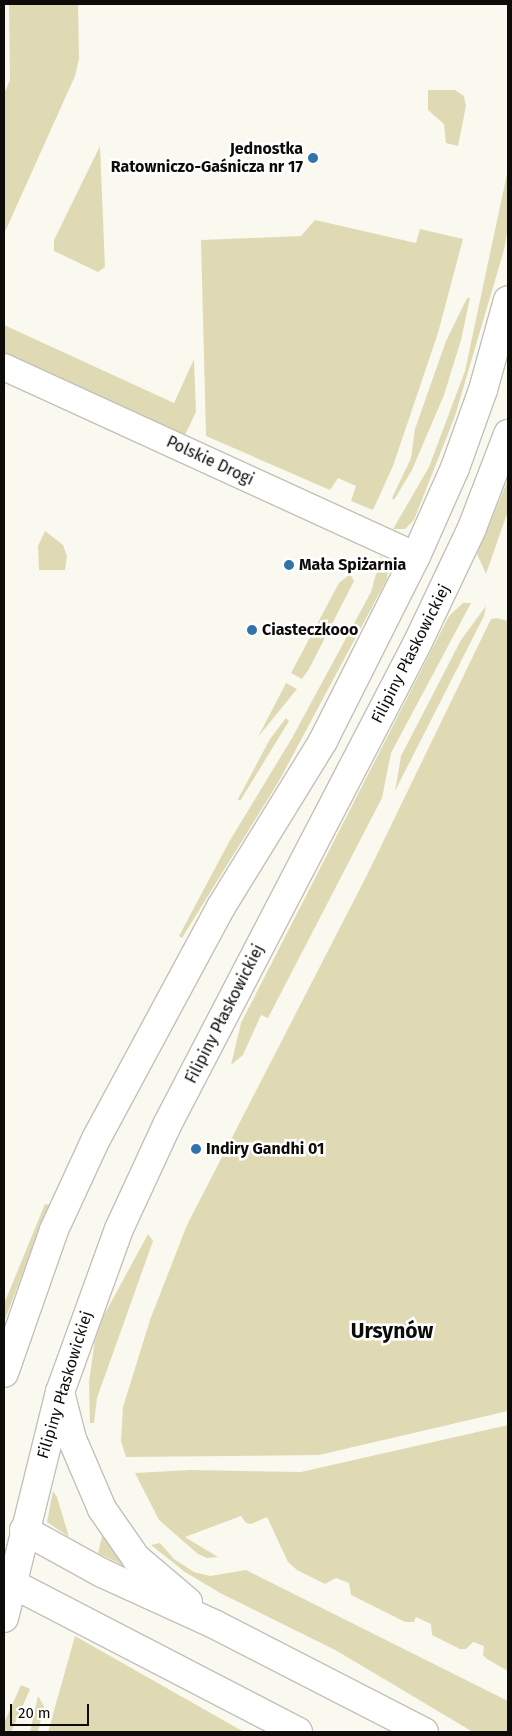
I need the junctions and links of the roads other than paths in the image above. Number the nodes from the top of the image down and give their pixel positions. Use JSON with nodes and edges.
{"nodes":[{"id":1,"x":508,"y":300,"type":"edge"},
{"id":2,"x":4,"y":367,"type":"edge"},
{"id":3,"x":508,"y":434,"type":"edge"},
{"id":4,"x":416,"y":556,"type":"junction"},
{"id":5,"x":4,"y":1373,"type":"edge"},
{"id":6,"x":60,"y":1392,"type":"junction"},
{"id":7,"x":14,"y":1524,"type":"edge"},
{"id":8,"x":8,"y":1581,"type":"edge"},
{"id":9,"x":4,"y":1618,"type":"edge"},
{"id":10,"x":214,"y":1624,"type":"junction"},
{"id":11,"x":298,"y":1732,"type":"edge"},
{"id":12,"x":424,"y":1732,"type":"edge"}],
"edges":[{"from":1,"to":4,"type":"main road"},
{"from":2,"to":4,"type":"street","name":"Polskie Drogi"},
{"from":3,"to":6,"type":"main road","name":"Filipiny Płaskowickiej"},
{"from":4,"to":5,"type":"main road"},
{"from":6,"to":7,"type":"main road","name":"Filipiny Płaskowickiej"},
{"from":6,"to":10,"type":"main road"},
{"from":7,"to":8,"type":"main road","name":"Filipiny Płaskowickiej"},
{"from":7,"to":10,"type":"main road"},
{"from":8,"to":9,"type":"main road","name":"Filipiny Płaskowickiej"},
{"from":8,"to":11,"type":"main road"},
{"from":10,"to":12,"type":"main road"}]}
